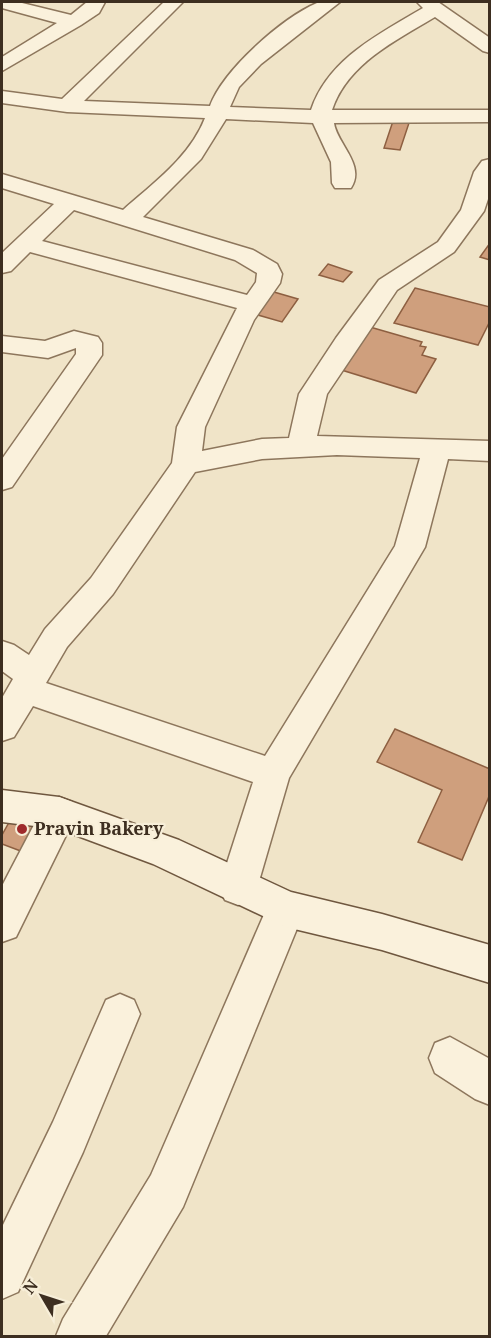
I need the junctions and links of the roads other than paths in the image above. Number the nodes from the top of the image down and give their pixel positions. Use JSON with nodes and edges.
{"nodes":[{"id":1,"x":4,"y":2,"type":"edge"},
{"id":2,"x":96,"y":2,"type":"edge"},
{"id":3,"x":174,"y":2,"type":"edge"},
{"id":4,"x":331,"y":2,"type":"edge"},
{"id":5,"x":430,"y":5,"type":"edge"},
{"id":6,"x":74,"y":21,"type":"junction"},
{"id":7,"x":486,"y":38,"type":"edge"},
{"id":8,"x":2,"y":65,"type":"edge"},
{"id":9,"x":2,"y":97,"type":"edge"},
{"id":10,"x":67,"y":105,"type":"junction"},
{"id":11,"x":216,"y":110,"type":"junction"},
{"id":12,"x":489,"y":116,"type":"edge"},
{"id":13,"x":319,"y":117,"type":"junction"},
{"id":14,"x":489,"y":166,"type":"edge"},
{"id":15,"x":2,"y":181,"type":"edge"},
{"id":16,"x":343,"y":183,"type":"dead end"},
{"id":17,"x":69,"y":202,"type":"junction"},
{"id":18,"x":127,"y":219,"type":"junction"},
{"id":19,"x":27,"y":244,"type":"junction"},
{"id":20,"x":2,"y":266,"type":"edge"},
{"id":21,"x":254,"y":304,"type":"junction"},
{"id":22,"x":4,"y":348,"type":"edge"},
{"id":23,"x":301,"y":447,"type":"junction"},
{"id":24,"x":437,"y":448,"type":"junction"},
{"id":25,"x":489,"y":451,"type":"edge"},
{"id":26,"x":186,"y":464,"type":"junction"},
{"id":27,"x":2,"y":480,"type":"edge"},
{"id":28,"x":2,"y":654,"type":"edge"},
{"id":29,"x":29,"y":682,"type":"junction"},
{"id":30,"x":2,"y":727,"type":"edge"},
{"id":31,"x":273,"y":774,"type":"junction"},
{"id":32,"x":2,"y":806,"type":"edge"},
{"id":33,"x":59,"y":813,"type":"junction"},
{"id":34,"x":238,"y":888,"type":"junction"},
{"id":35,"x":286,"y":909,"type":"junction"},
{"id":36,"x":2,"y":924,"type":"edge"},
{"id":37,"x":489,"y":964,"type":"edge"},
{"id":38,"x":120,"y":1014,"type":"dead end"},
{"id":39,"x":450,"y":1058,"type":"dead end"},
{"id":40,"x":489,"y":1084,"type":"edge"},
{"id":41,"x":2,"y":1276,"type":"edge"},
{"id":42,"x":80,"y":1336,"type":"edge"}],
"edges":[{"from":1,"to":6,"type":"street"},
{"from":2,"to":6,"type":"street"},
{"from":3,"to":10,"type":"street"},
{"from":4,"to":11,"type":"street"},
{"from":5,"to":7,"type":"street"},
{"from":5,"to":13,"type":"street"},
{"from":6,"to":8,"type":"street"},
{"from":9,"to":10,"type":"street"},
{"from":10,"to":11,"type":"street"},
{"from":11,"to":13,"type":"street"},
{"from":11,"to":18,"type":"street"},
{"from":12,"to":13,"type":"street"},
{"from":13,"to":16,"type":"street"},
{"from":14,"to":23,"type":"street"},
{"from":15,"to":17,"type":"street"},
{"from":17,"to":18,"type":"street"},
{"from":17,"to":19,"type":"street"},
{"from":18,"to":21,"type":"street"},
{"from":19,"to":20,"type":"street"},
{"from":19,"to":21,"type":"street"},
{"from":21,"to":26,"type":"street"},
{"from":22,"to":27,"type":"street"},
{"from":23,"to":24,"type":"street"},
{"from":23,"to":26,"type":"street"},
{"from":24,"to":25,"type":"street"},
{"from":24,"to":31,"type":"street"},
{"from":26,"to":29,"type":"street"},
{"from":28,"to":29,"type":"street"},
{"from":29,"to":30,"type":"street"},
{"from":29,"to":31,"type":"street"},
{"from":31,"to":34,"type":"street"},
{"from":32,"to":33,"type":"street"},
{"from":33,"to":34,"type":"street"},
{"from":33,"to":36,"type":"street"},
{"from":34,"to":35,"type":"street"},
{"from":35,"to":37,"type":"street"},
{"from":35,"to":42,"type":"street"},
{"from":38,"to":41,"type":"street"},
{"from":39,"to":40,"type":"street"}]}
